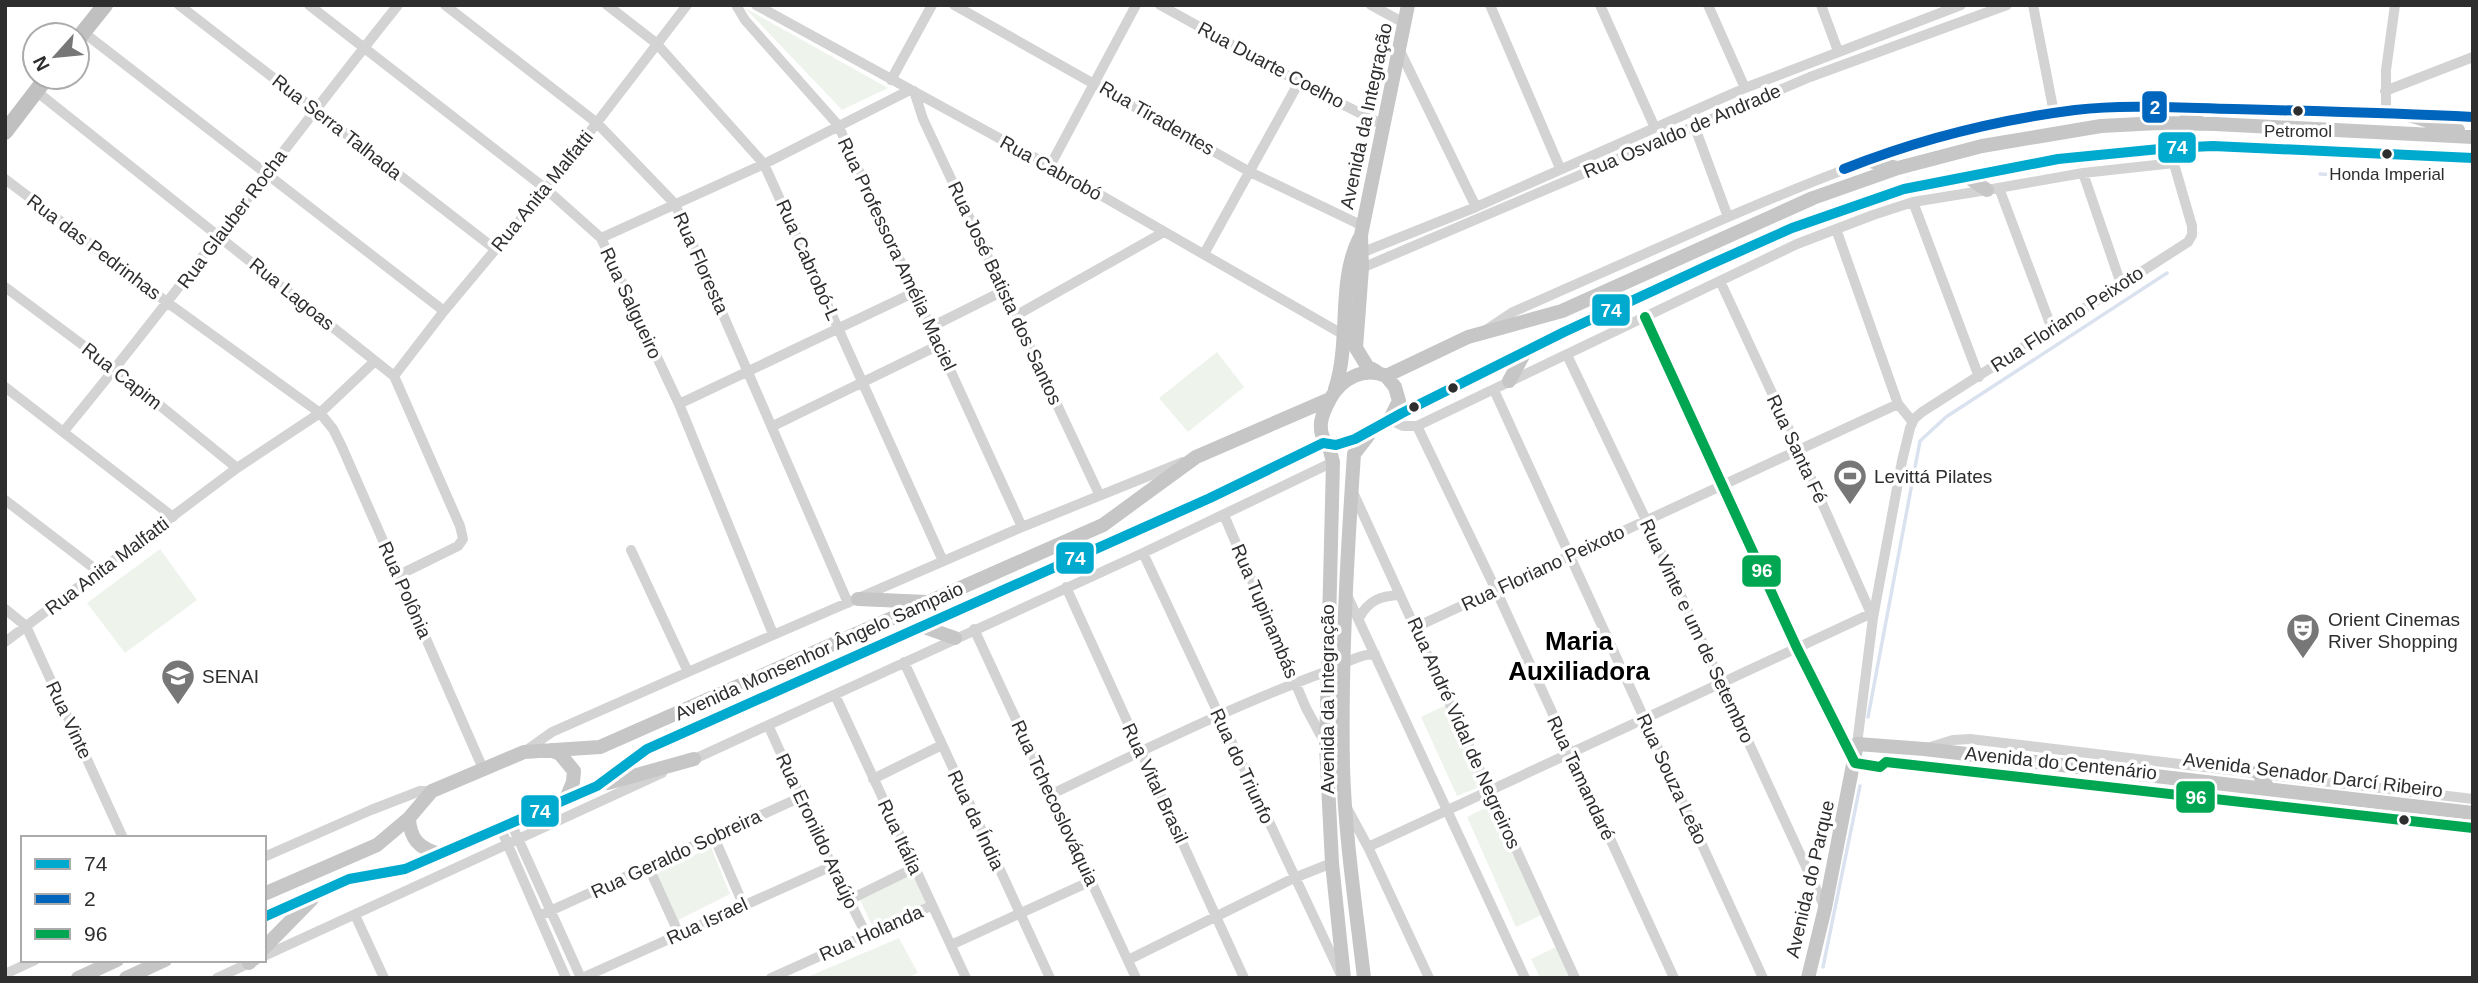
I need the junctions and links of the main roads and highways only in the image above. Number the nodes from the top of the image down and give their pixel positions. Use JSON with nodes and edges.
{"nodes":[{"id":1,"x":105,"y":5,"type":"edge"},
{"id":2,"x":1408,"y":5,"type":"edge"},
{"id":3,"x":91,"y":22,"type":"edge"},
{"id":4,"x":36,"y":91,"type":"edge"},
{"id":5,"x":2203,"y":108,"type":"road end"},
{"id":6,"x":2406,"y":114,"type":"road end"},
{"id":7,"x":2182,"y":123,"type":"junction"},
{"id":8,"x":2101,"y":126,"type":"junction"},
{"id":9,"x":5,"y":132,"type":"edge"},
{"id":10,"x":2054,"y":132,"type":"junction"},
{"id":11,"x":2473,"y":136,"type":"edge"},
{"id":12,"x":2106,"y":153,"type":"junction"},
{"id":13,"x":2473,"y":158,"type":"edge"},
{"id":14,"x":2058,"y":159,"type":"junction"},
{"id":15,"x":1866,"y":160,"type":"road end"},
{"id":16,"x":1898,"y":168,"type":"junction"},
{"id":17,"x":1966,"y":176,"type":"junction"},
{"id":18,"x":1993,"y":189,"type":"road end"},
{"id":19,"x":1362,"y":231,"type":"junction"},
{"id":20,"x":1526,"y":351,"type":"junction"},
{"id":21,"x":1381,"y":374,"type":"junction"},
{"id":22,"x":1509,"y":381,"type":"road end"},
{"id":23,"x":1332,"y":394,"type":"junction"},
{"id":24,"x":1390,"y":420,"type":"junction"},
{"id":25,"x":1376,"y":428,"type":"junction"},
{"id":26,"x":1327,"y":443,"type":"junction"},
{"id":27,"x":853,"y":601,"type":"road end"},
{"id":28,"x":932,"y":602,"type":"junction"},
{"id":29,"x":921,"y":626,"type":"junction"},
{"id":30,"x":955,"y":638,"type":"road end"},
{"id":31,"x":1857,"y":744,"type":"joint"},
{"id":32,"x":1888,"y":746,"type":"junction"},
{"id":33,"x":550,"y":750,"type":"junction"},
{"id":34,"x":694,"y":759,"type":"road end"},
{"id":35,"x":1855,"y":763,"type":"junction"},
{"id":36,"x":1883,"y":764,"type":"junction"},
{"id":37,"x":2258,"y":772,"type":"road end"},
{"id":38,"x":597,"y":786,"type":"junction"},
{"id":39,"x":2268,"y":788,"type":"junction"},
{"id":40,"x":1850,"y":789,"type":"junction"},
{"id":41,"x":566,"y":799,"type":"junction"},
{"id":42,"x":2473,"y":813,"type":"edge"},
{"id":43,"x":409,"y":818,"type":"junction"},
{"id":44,"x":2473,"y":828,"type":"edge"},
{"id":45,"x":439,"y":854,"type":"junction"},
{"id":46,"x":266,"y":893,"type":"edge"},
{"id":47,"x":314,"y":894,"type":"junction"},
{"id":48,"x":266,"y":916,"type":"edge"},
{"id":49,"x":266,"y":946,"type":"edge"},
{"id":50,"x":113,"y":962,"type":"edge"},
{"id":51,"x":161,"y":962,"type":"edge"},
{"id":52,"x":78,"y":978,"type":"edge"},
{"id":53,"x":126,"y":978,"type":"edge"},
{"id":54,"x":1343,"y":978,"type":"edge"},
{"id":55,"x":1364,"y":978,"type":"edge"},
{"id":56,"x":1808,"y":978,"type":"edge"}],
"edges":[{"from":1,"to":3,"type":"highway"},
{"from":2,"to":19,"type":"main road","name":"Avenida da Integração"},
{"from":4,"to":9,"type":"highway"},
{"from":5,"to":7,"type":"main road"},
{"from":6,"to":11,"type":"main road"},
{"from":7,"to":8,"type":"main road","name":"Avenida Monsenhor Ângelo Sampaio"},
{"from":7,"to":11,"type":"main road","name":"Avenida Monsenhor Ângelo Sampaio"},
{"from":8,"to":10,"type":"main road","name":"Avenida Monsenhor Ângelo Sampaio"},
{"from":8,"to":12,"type":"main road"},
{"from":10,"to":14,"type":"main road"},
{"from":10,"to":16,"type":"main road","name":"Avenida Monsenhor Ângelo Sampaio"},
{"from":12,"to":13,"type":"main road","name":"Avenida Monsenhor Ângelo Sampaio"},
{"from":12,"to":14,"type":"main road","name":"Avenida Monsenhor Ângelo Sampaio"},
{"from":14,"to":17,"type":"main road","name":"Avenida Monsenhor Ângelo Sampaio"},
{"from":15,"to":16,"type":"main road"},
{"from":16,"to":21,"type":"main road","name":"Avenida Monsenhor Ângelo Sampaio"},
{"from":17,"to":18,"type":"main road"},
{"from":17,"to":20,"type":"main road","name":"Avenida Monsenhor Ângelo Sampaio"},
{"from":19,"to":21,"type":"main road"},
{"from":19,"to":23,"type":"main road"},
{"from":20,"to":22,"type":"main road"},
{"from":20,"to":24,"type":"main road","name":"Avenida Monsenhor Ângelo Sampaio"},
{"from":21,"to":23,"type":"main road","name":"Avenida Monsenhor Ângelo Sampaio"},
{"from":21,"to":24,"type":"main road"},
{"from":23,"to":26,"type":"main road"},
{"from":23,"to":28,"type":"main road","name":"Avenida Monsenhor Ângelo Sampaio"},
{"from":24,"to":25,"type":"main road","name":"Avenida Monsenhor Ângelo Sampaio"},
{"from":25,"to":26,"type":"main road","name":"Avenida Monsenhor Ângelo Sampaio"},
{"from":25,"to":55,"type":"main road","name":"Avenida da Integração"},
{"from":26,"to":29,"type":"main road","name":"Avenida Monsenhor Ângelo Sampaio"},
{"from":26,"to":54,"type":"main road","name":"Avenida da Integração"},
{"from":27,"to":28,"type":"main road"},
{"from":28,"to":33,"type":"main road","name":"Avenida Monsenhor Ângelo Sampaio"},
{"from":29,"to":30,"type":"main road"},
{"from":29,"to":38,"type":"main road","name":"Avenida Monsenhor Ângelo Sampaio"},
{"from":31,"to":32,"type":"main road","name":"Avenida Senador Darcí Ribeiro"},
{"from":31,"to":35,"type":"main road","name":"Avenida do Parque"},
{"from":32,"to":36,"type":"main road"},
{"from":32,"to":39,"type":"main road","name":"Avenida Senador Darcí Ribeiro"},
{"from":33,"to":41,"type":"main road"},
{"from":33,"to":43,"type":"main road","name":"Avenida Monsenhor Ângelo Sampaio"},
{"from":34,"to":38,"type":"main road"},
{"from":35,"to":36,"type":"main road","name":"Avenida do Centenário"},
{"from":35,"to":40,"type":"main road","name":"Avenida do Parque"},
{"from":36,"to":40,"type":"main road"},
{"from":36,"to":44,"type":"main road","name":"Avenida do Centenário"},
{"from":37,"to":39,"type":"main road"},
{"from":38,"to":41,"type":"main road","name":"Avenida Monsenhor Ângelo Sampaio"},
{"from":39,"to":42,"type":"main road","name":"Avenida Senador Darcí Ribeiro"},
{"from":40,"to":56,"type":"main road","name":"Avenida do Parque"},
{"from":41,"to":45,"type":"main road","name":"Avenida Monsenhor Ângelo Sampaio"},
{"from":43,"to":45,"type":"main road"},
{"from":43,"to":46,"type":"main road","name":"Avenida Monsenhor Ângelo Sampaio"},
{"from":45,"to":47,"type":"main road","name":"Avenida Monsenhor Ângelo Sampaio"},
{"from":47,"to":48,"type":"main road","name":"Avenida Monsenhor Ângelo Sampaio"},
{"from":47,"to":49,"type":"main road"},
{"from":50,"to":52,"type":"main road"},
{"from":51,"to":53,"type":"main road"}]}
